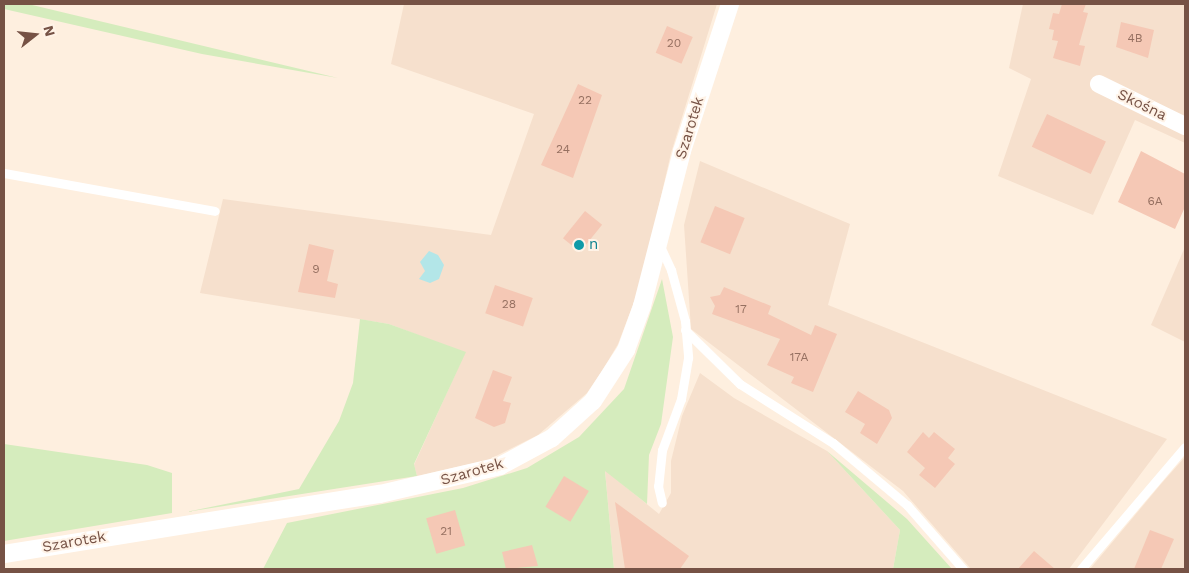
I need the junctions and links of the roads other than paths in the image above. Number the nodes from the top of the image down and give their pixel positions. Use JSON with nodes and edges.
{"nodes":[{"id":1,"x":730,"y":4,"type":"edge"},
{"id":2,"x":1099,"y":84,"type":"dead end"},
{"id":3,"x":1185,"y":126,"type":"edge"},
{"id":4,"x":4,"y":173,"type":"edge"},
{"id":5,"x":214,"y":211,"type":"dead end"},
{"id":6,"x":659,"y":244,"type":"junction"},
{"id":7,"x":685,"y":330,"type":"junction"},
{"id":8,"x":1185,"y":447,"type":"edge"},
{"id":9,"x":662,"y":504,"type":"dead end"},
{"id":10,"x":4,"y":554,"type":"edge"},
{"id":11,"x":963,"y":569,"type":"edge"},
{"id":12,"x":1081,"y":569,"type":"edge"}],
"edges":[{"from":1,"to":6,"type":"street","name":"Szarotek"},
{"from":2,"to":3,"type":"street","name":"Skośna"},
{"from":4,"to":5,"type":"lane"},
{"from":6,"to":7,"type":"lane"},
{"from":6,"to":10,"type":"street","name":"Szarotek"},
{"from":7,"to":9,"type":"lane"},
{"from":7,"to":11,"type":"lane"},
{"from":8,"to":12,"type":"lane"}]}
